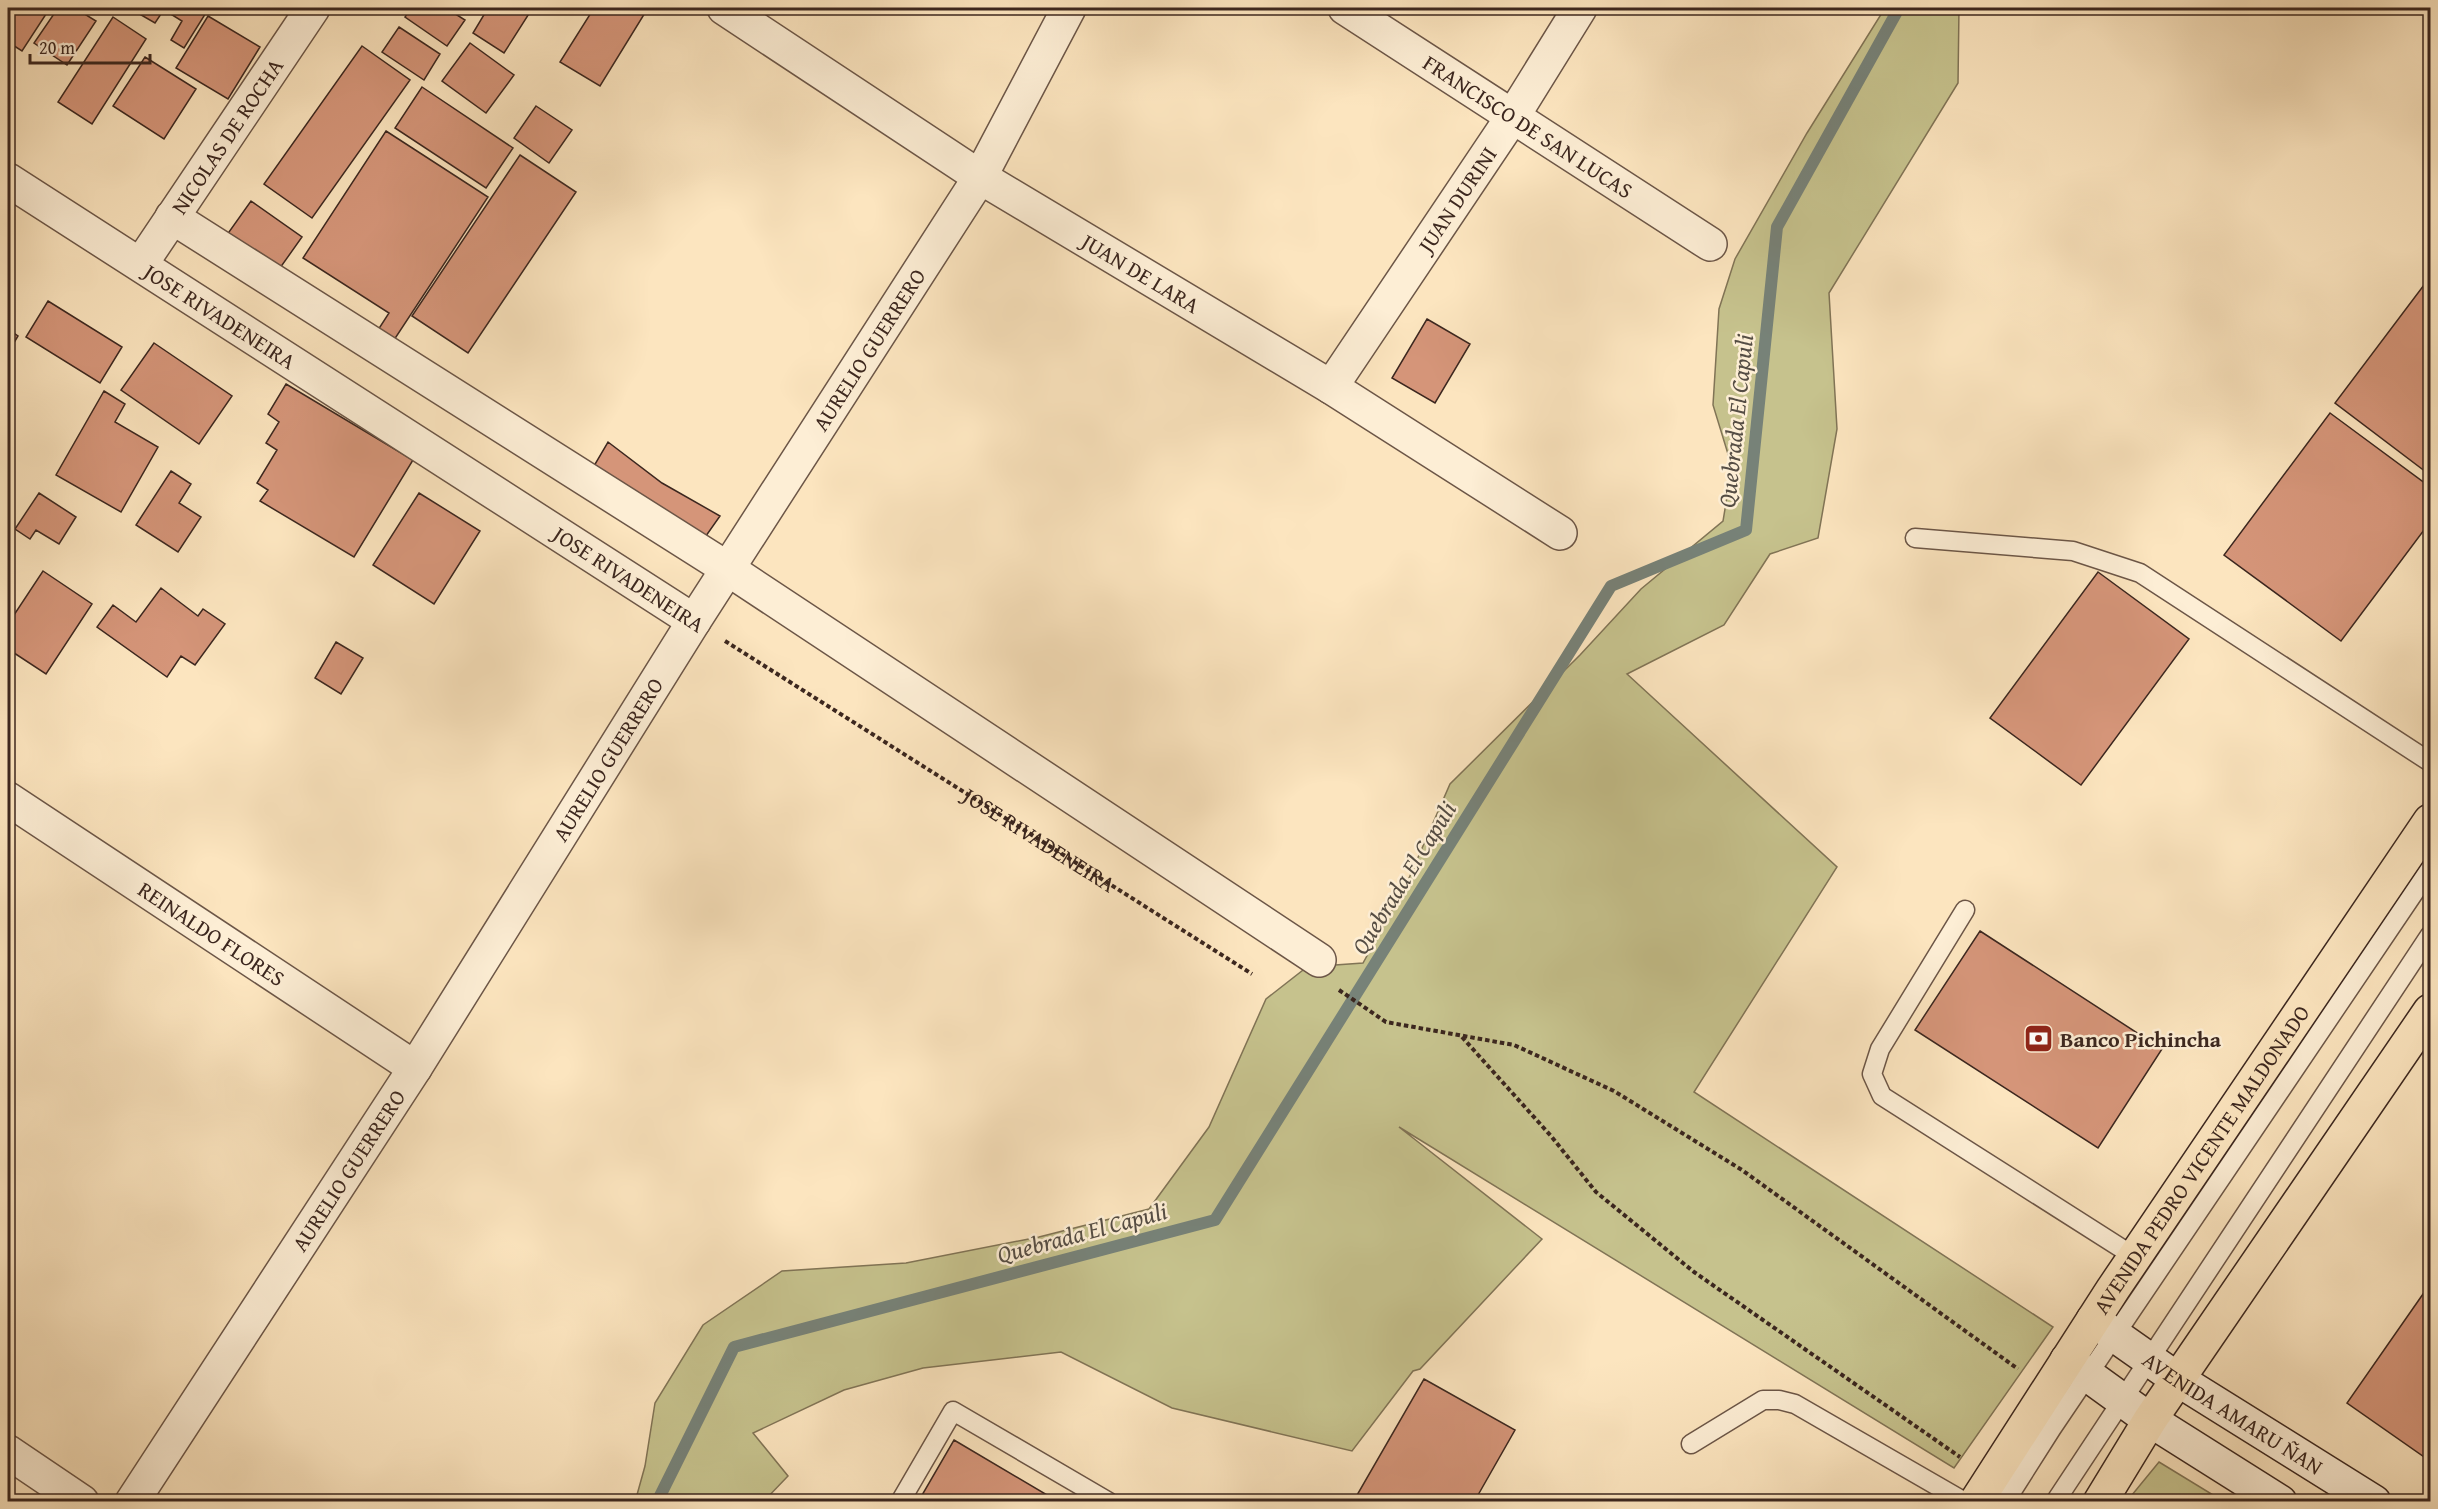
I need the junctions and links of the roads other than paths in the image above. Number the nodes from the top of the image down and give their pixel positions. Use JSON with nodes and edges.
{"nodes":[{"id":1,"x":313,"y":8,"type":"edge"},
{"id":2,"x":724,"y":8,"type":"edge"},
{"id":3,"x":1069,"y":8,"type":"edge"},
{"id":4,"x":1345,"y":8,"type":"edge"},
{"id":5,"x":1580,"y":8,"type":"edge"},
{"id":6,"x":1513,"y":116,"type":"junction"},
{"id":7,"x":980,"y":177,"type":"junction"},
{"id":8,"x":12,"y":193,"type":"edge"},
{"id":9,"x":172,"y":217,"type":"junction"},
{"id":10,"x":1710,"y":244,"type":"dead end"},
{"id":11,"x":141,"y":264,"type":"junction"},
{"id":12,"x":1331,"y":387,"type":"junction"},
{"id":13,"x":1560,"y":534,"type":"dead end"},
{"id":14,"x":1915,"y":538,"type":"dead end"},
{"id":15,"x":728,"y":569,"type":"junction"},
{"id":16,"x":694,"y":621,"type":"junction"},
{"id":17,"x":2430,"y":762,"type":"edge"},
{"id":18,"x":8,"y":800,"type":"edge"},
{"id":19,"x":2430,"y":821,"type":"edge"},
{"id":20,"x":2430,"y":869,"type":"edge"},
{"id":21,"x":1965,"y":910,"type":"dead end"},
{"id":22,"x":2430,"y":935,"type":"edge"},
{"id":23,"x":1319,"y":960,"type":"dead end"},
{"id":24,"x":2430,"y":1011,"type":"edge"},
{"id":25,"x":416,"y":1068,"type":"junction"},
{"id":26,"x":2135,"y":1257,"type":"junction"},
{"id":27,"x":2104,"y":1328,"type":"junction"},
{"id":28,"x":2148,"y":1359,"type":"junction"},
{"id":29,"x":2077,"y":1368,"type":"junction"},
{"id":30,"x":2177,"y":1379,"type":"junction"},
{"id":31,"x":2121,"y":1399,"type":"junction"},
{"id":32,"x":2150,"y":1420,"type":"junction"},
{"id":33,"x":1691,"y":1444,"type":"dead end"},
{"id":34,"x":8,"y":1452,"type":"edge"},
{"id":35,"x":1991,"y":1494,"type":"edge"},
{"id":36,"x":82,"y":1502,"type":"edge"},
{"id":37,"x":132,"y":1502,"type":"edge"},
{"id":38,"x":900,"y":1502,"type":"edge"},
{"id":39,"x":1109,"y":1502,"type":"edge"},
{"id":40,"x":1965,"y":1502,"type":"edge"},
{"id":41,"x":2055,"y":1502,"type":"edge"},
{"id":42,"x":2100,"y":1502,"type":"edge"},
{"id":43,"x":2280,"y":1502,"type":"edge"},
{"id":44,"x":2374,"y":1502,"type":"edge"}],
"edges":[{"from":1,"to":9,"type":"street","name":"NICOLAS DE ROCHA"},
{"from":2,"to":7,"type":"street","name":"JUAN DE LARA"},
{"from":3,"to":7,"type":"street","name":"AURELIO GUERRERO"},
{"from":4,"to":6,"type":"street","name":"FRANCISCO DE SAN LUCAS"},
{"from":5,"to":6,"type":"street","name":"JUAN DURINI"},
{"from":6,"to":10,"type":"street","name":"FRANCISCO DE SAN LUCAS"},
{"from":6,"to":12,"type":"street","name":"JUAN DURINI"},
{"from":7,"to":12,"type":"street","name":"JUAN DE LARA"},
{"from":7,"to":15,"type":"street","name":"AURELIO GUERRERO"},
{"from":8,"to":11,"type":"street","name":"JOSE RIVADENEIRA"},
{"from":9,"to":11,"type":"street","name":"NICOLAS DE ROCHA"},
{"from":9,"to":15,"type":"street"},
{"from":11,"to":16,"type":"street","name":"JOSE RIVADENEIRA"},
{"from":12,"to":13,"type":"street","name":"JUAN DE LARA"},
{"from":14,"to":17,"type":"lane"},
{"from":15,"to":16,"type":"street","name":"AURELIO GUERRERO"},
{"from":15,"to":23,"type":"street"},
{"from":16,"to":25,"type":"street","name":"AURELIO GUERRERO"},
{"from":18,"to":25,"type":"street","name":"REINALDO FLORES"},
{"from":19,"to":26,"type":"main road","name":"AVENIDA PEDRO VICENTE MALDONADO"},
{"from":20,"to":27,"type":"lane"},
{"from":21,"to":26,"type":"lane"},
{"from":22,"to":28,"type":"lane"},
{"from":24,"to":30,"type":"main road"},
{"from":25,"to":37,"type":"street","name":"AURELIO GUERRERO"},
{"from":26,"to":27,"type":"main road","name":"AVENIDA PEDRO VICENTE MALDONADO"},
{"from":27,"to":28,"type":"street","name":"AVENIDA AMARU ÑAN"},
{"from":27,"to":29,"type":"main road","name":"AVENIDA PEDRO VICENTE MALDONADO"},
{"from":28,"to":30,"type":"street","name":"AVENIDA AMARU ÑAN"},
{"from":28,"to":31,"type":"lane"},
{"from":29,"to":31,"type":"street"},
{"from":29,"to":35,"type":"lane"},
{"from":29,"to":35,"type":"main road","name":"AVENIDA PEDRO VICENTE MALDONADO"},
{"from":30,"to":32,"type":"main road"},
{"from":30,"to":44,"type":"street","name":"AVENIDA AMARU ÑAN"},
{"from":31,"to":32,"type":"street"},
{"from":31,"to":41,"type":"lane"},
{"from":32,"to":42,"type":"main road"},
{"from":32,"to":43,"type":"street"},
{"from":33,"to":40,"type":"lane"},
{"from":34,"to":36,"type":"street"},
{"from":38,"to":39,"type":"lane"}]}
